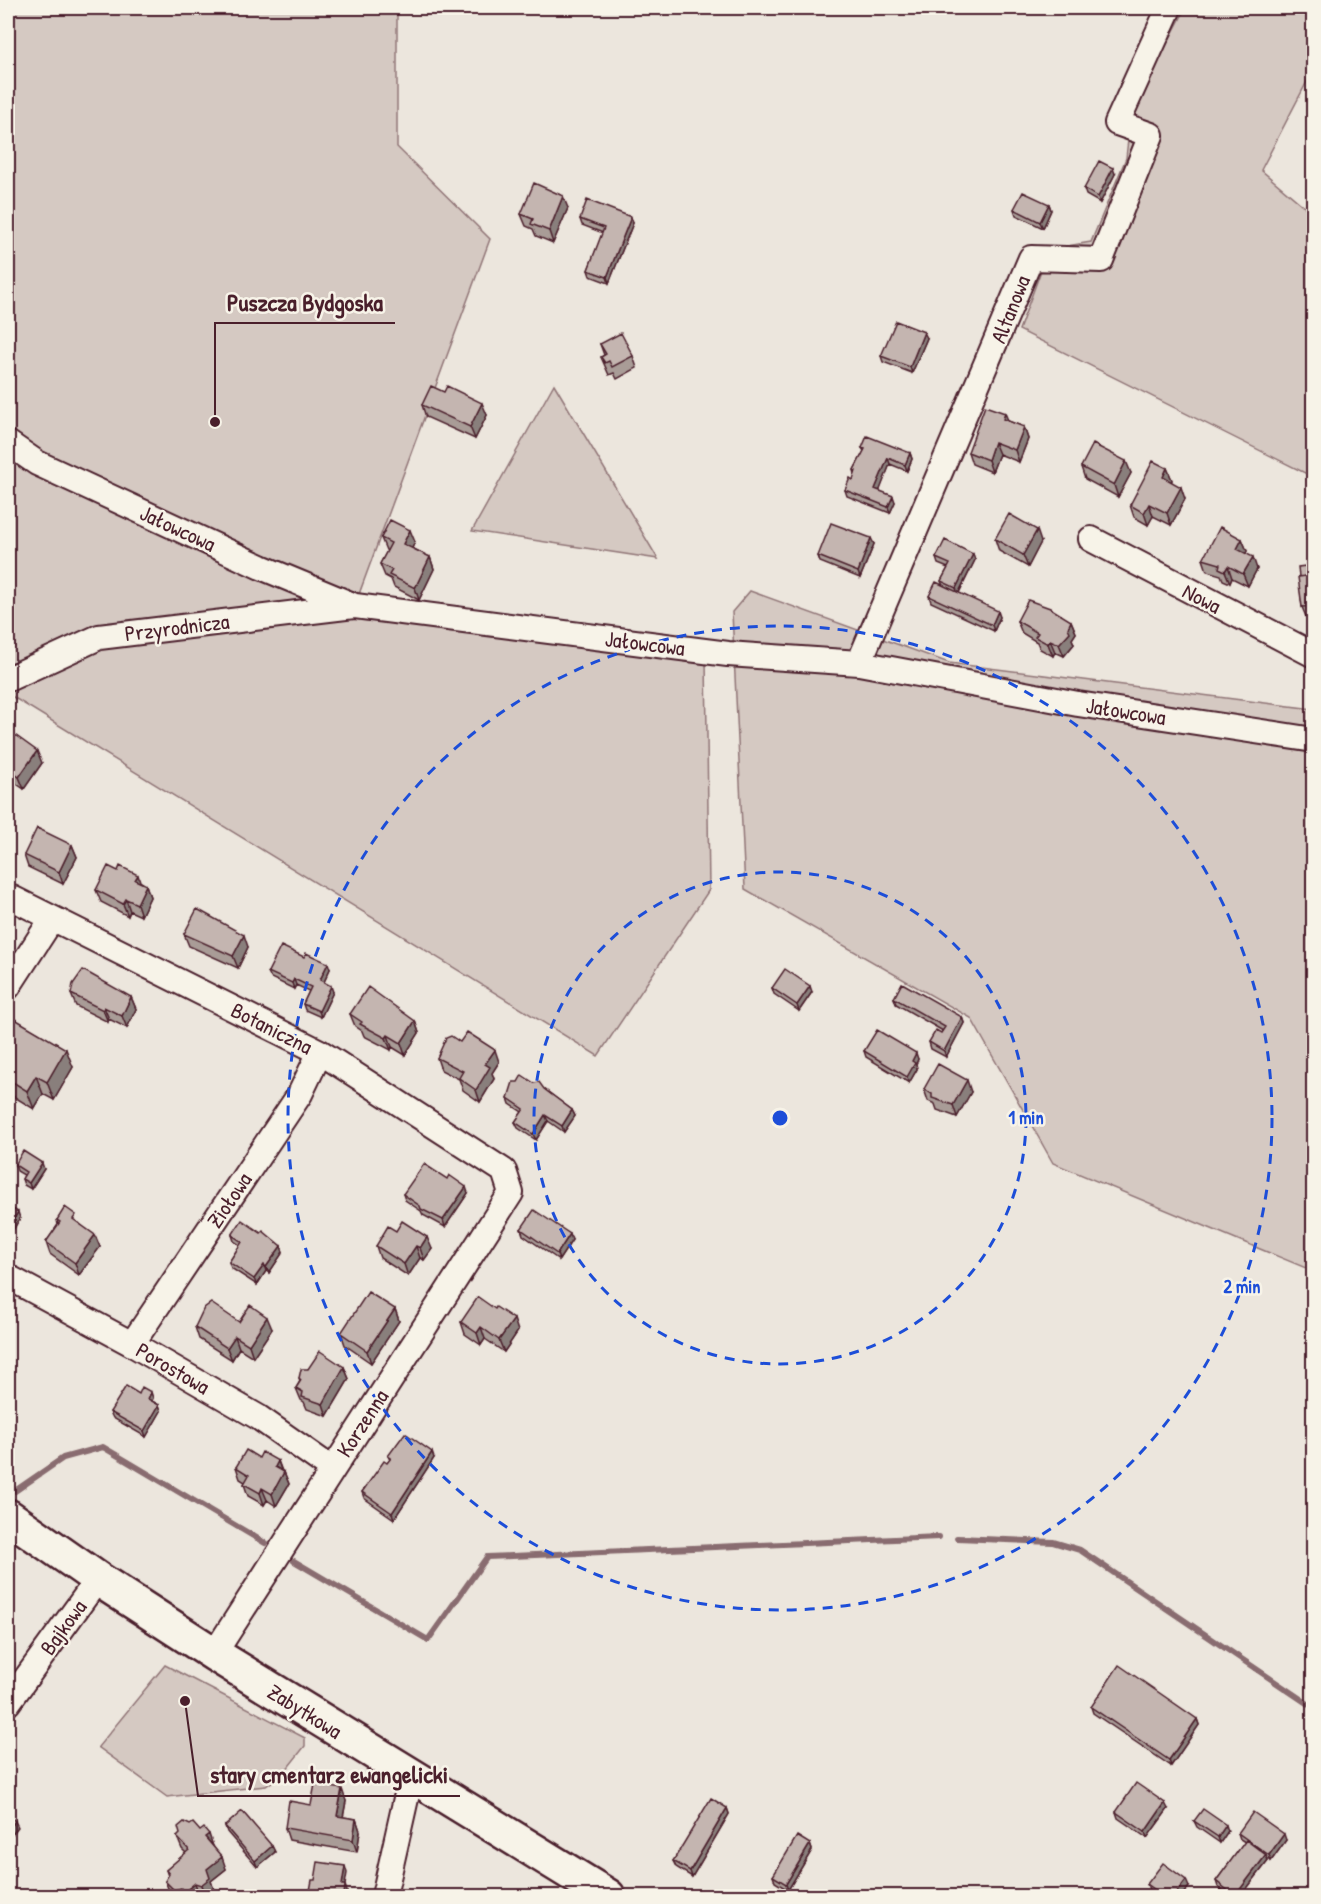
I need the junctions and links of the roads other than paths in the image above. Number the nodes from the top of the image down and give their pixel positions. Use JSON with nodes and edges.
{"nodes":[{"id":1,"x":1169,"y":8,"type":"edge"},
{"id":2,"x":8,"y":444,"type":"edge"},
{"id":3,"x":1091,"y":539,"type":"dead end"},
{"id":4,"x":355,"y":606,"type":"junction"},
{"id":5,"x":1314,"y":655,"type":"edge"},
{"id":6,"x":859,"y":663,"type":"junction"},
{"id":7,"x":8,"y":679,"type":"edge"},
{"id":8,"x":1314,"y":740,"type":"edge"},
{"id":9,"x":8,"y":896,"type":"edge"},
{"id":10,"x":52,"y":919,"type":"junction"},
{"id":11,"x":8,"y":987,"type":"edge"},
{"id":12,"x":320,"y":1052,"type":"junction"},
{"id":13,"x":511,"y":1193,"type":"joint"},
{"id":14,"x":8,"y":1277,"type":"edge"},
{"id":15,"x":132,"y":1344,"type":"junction"},
{"id":16,"x":332,"y":1469,"type":"junction"},
{"id":17,"x":8,"y":1516,"type":"edge"},
{"id":18,"x":98,"y":1579,"type":"junction"},
{"id":19,"x":214,"y":1654,"type":"junction"},
{"id":20,"x":8,"y":1703,"type":"edge"},
{"id":21,"x":411,"y":1776,"type":"junction"},
{"id":22,"x":384,"y":1896,"type":"edge"},
{"id":23,"x":608,"y":1896,"type":"edge"}],
"edges":[{"from":1,"to":6,"type":"street","name":"Altanowa"},
{"from":2,"to":4,"type":"street","name":"Jałowcowa"},
{"from":3,"to":5,"type":"street","name":"Nowa"},
{"from":4,"to":6,"type":"street","name":"Jałowcowa"},
{"from":4,"to":7,"type":"street","name":"Przyrodnicza"},
{"from":6,"to":8,"type":"street","name":"Jałowcowa"},
{"from":9,"to":10,"type":"street","name":"Botaniczna"},
{"from":10,"to":11,"type":"street"},
{"from":10,"to":12,"type":"street","name":"Botaniczna"},
{"from":12,"to":13,"type":"street","name":"Botaniczna"},
{"from":12,"to":15,"type":"street","name":"Ziołowa"},
{"from":13,"to":16,"type":"street","name":"Korzenna"},
{"from":14,"to":15,"type":"street","name":"Porostowa"},
{"from":15,"to":16,"type":"street","name":"Porostowa"},
{"from":16,"to":19,"type":"street","name":"Korzenna"},
{"from":17,"to":18,"type":"street","name":"Zabytkowa"},
{"from":18,"to":19,"type":"street","name":"Zabytkowa"},
{"from":18,"to":20,"type":"street","name":"Bajkowa"},
{"from":19,"to":21,"type":"street","name":"Zabytkowa"},
{"from":21,"to":22,"type":"street"},
{"from":21,"to":23,"type":"street","name":"Zabytkowa"}]}
